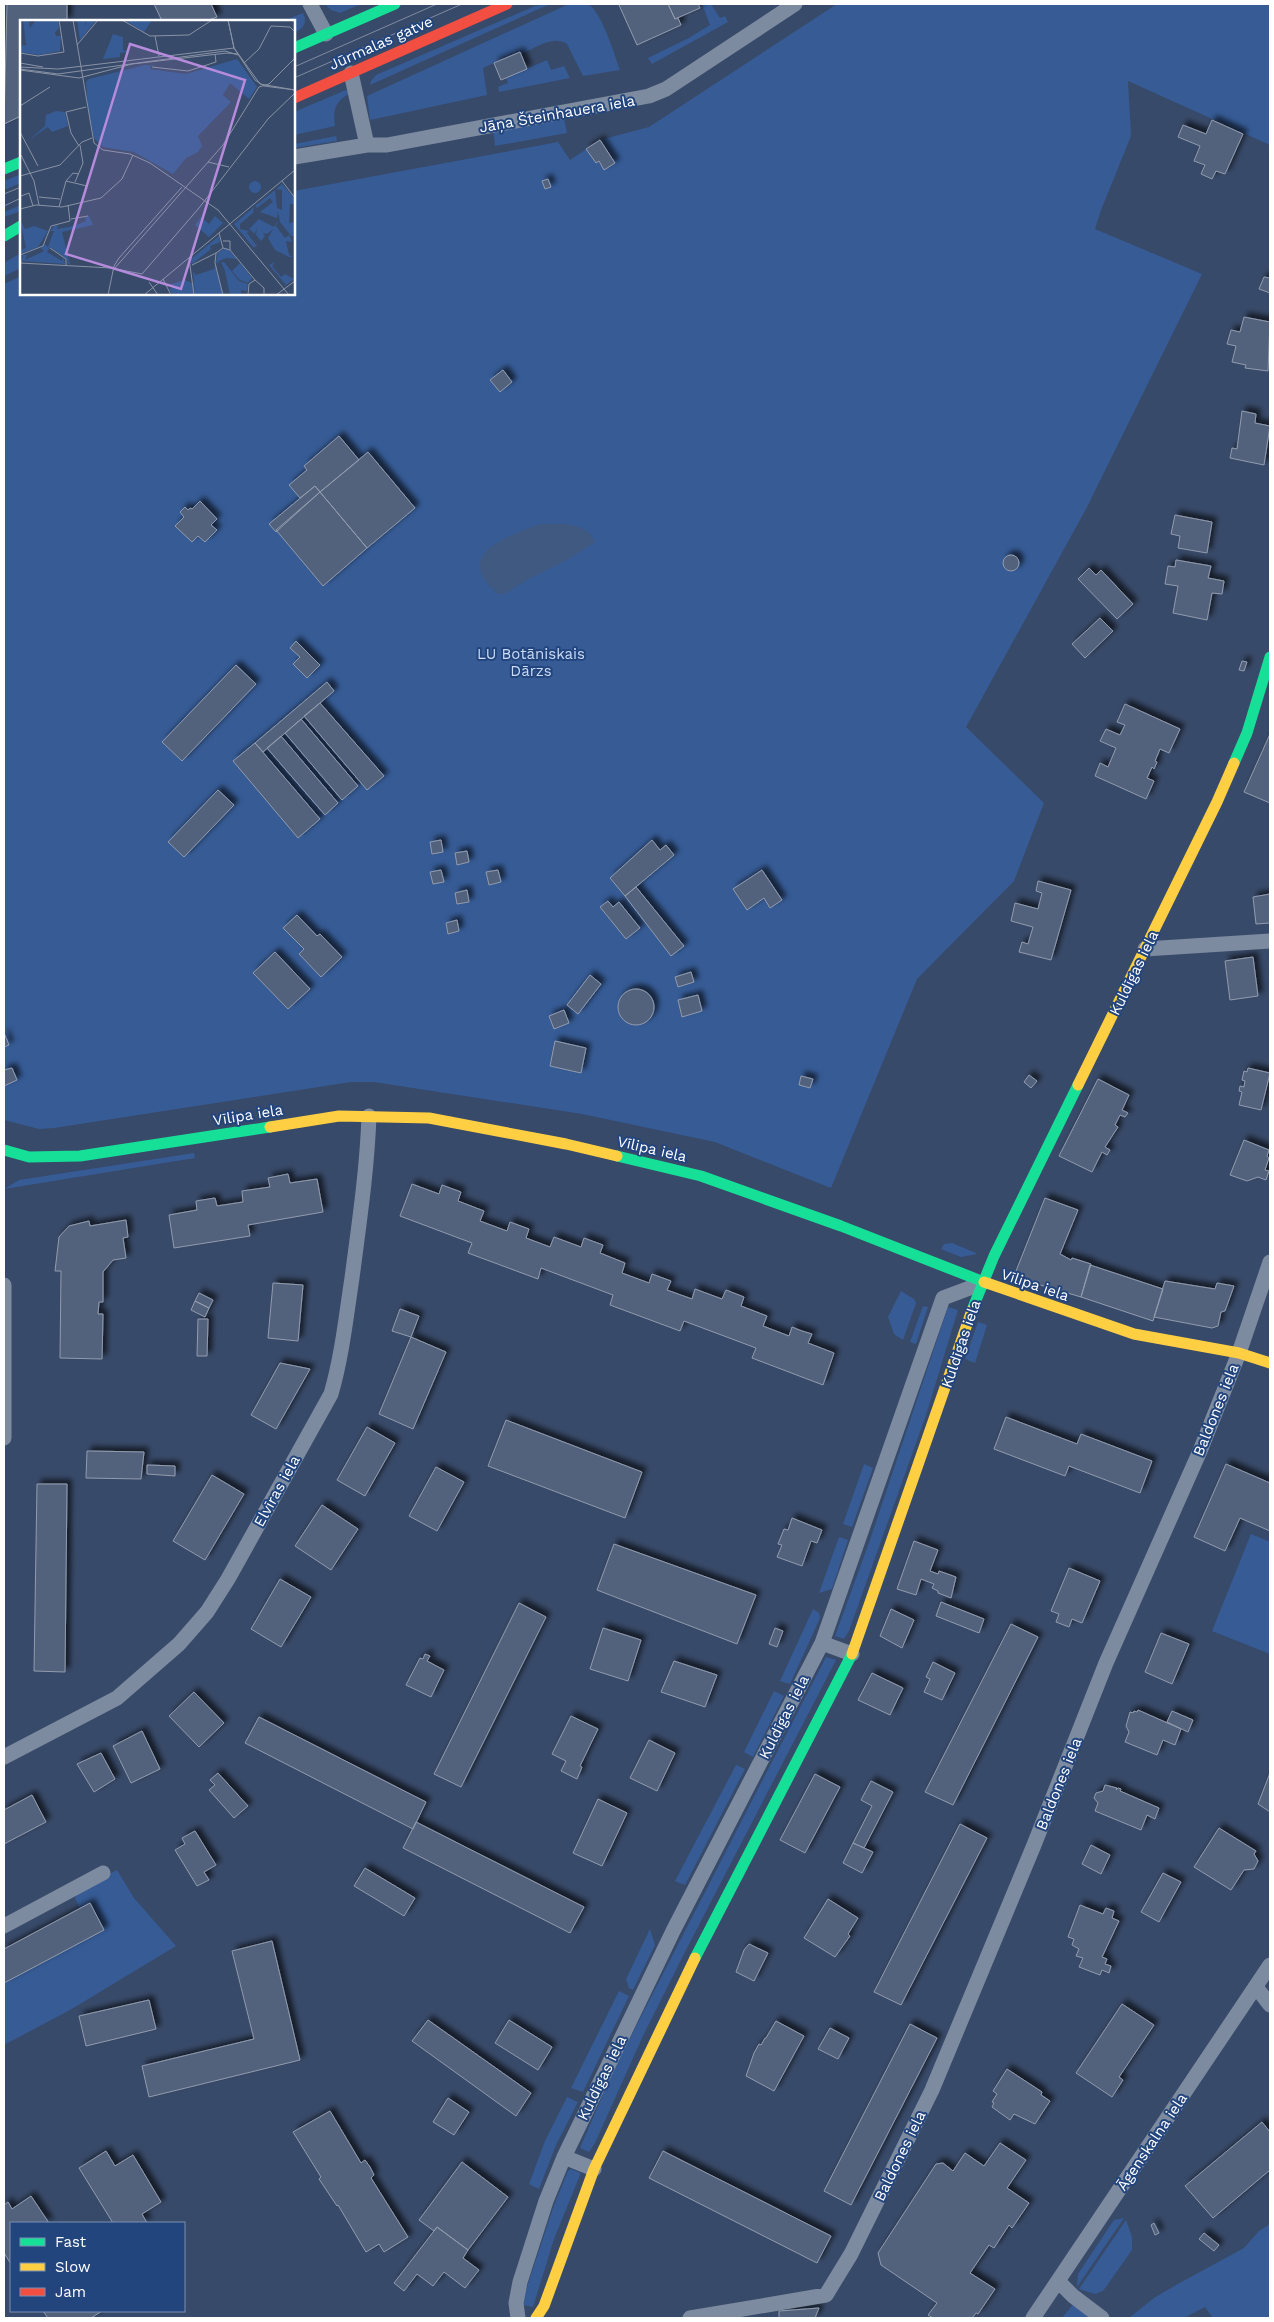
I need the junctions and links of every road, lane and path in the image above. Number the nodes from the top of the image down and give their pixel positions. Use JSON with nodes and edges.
{"nodes":[{"id":1,"x":310,"y":4,"type":"edge"},
{"id":2,"x":395,"y":4,"type":"edge"},
{"id":3,"x":507,"y":4,"type":"edge"},
{"id":4,"x":795,"y":4,"type":"edge"},
{"id":5,"x":326,"y":34,"type":"junction"},
{"id":6,"x":295,"y":48,"type":"edge"},
{"id":7,"x":351,"y":73,"type":"junction"},
{"id":8,"x":295,"y":98,"type":"edge"},
{"id":9,"x":367,"y":145,"type":"junction"},
{"id":10,"x":295,"y":157,"type":"edge"},
{"id":11,"x":20,"y":162,"type":"edge"},
{"id":12,"x":4,"y":169,"type":"edge"},
{"id":13,"x":20,"y":227,"type":"edge"},
{"id":14,"x":4,"y":236,"type":"edge"},
{"id":15,"x":1270,"y":657,"type":"edge"},
{"id":16,"x":1270,"y":941,"type":"edge"},
{"id":17,"x":1146,"y":949,"type":"junction"},
{"id":18,"x":369,"y":1116,"type":"junction"},
{"id":19,"x":4,"y":1150,"type":"edge"},
{"id":20,"x":1270,"y":1262,"type":"edge"},
{"id":21,"x":983,"y":1282,"type":"junction"},
{"id":22,"x":4,"y":1285,"type":"edge"},
{"id":23,"x":1239,"y":1354,"type":"junction"},
{"id":24,"x":1270,"y":1363,"type":"edge"},
{"id":25,"x":4,"y":1438,"type":"edge"},
{"id":26,"x":822,"y":1643,"type":"junction"},
{"id":27,"x":852,"y":1654,"type":"junction"},
{"id":28,"x":4,"y":1757,"type":"edge"},
{"id":29,"x":103,"y":1873,"type":"dead end"},
{"id":30,"x":4,"y":1926,"type":"edge"},
{"id":31,"x":1270,"y":1965,"type":"edge"},
{"id":32,"x":1256,"y":1988,"type":"junction"},
{"id":33,"x":1270,"y":2005,"type":"edge"},
{"id":34,"x":564,"y":2156,"type":"junction"},
{"id":35,"x":594,"y":2170,"type":"junction"},
{"id":36,"x":1058,"y":2281,"type":"junction"},
{"id":37,"x":518,"y":2318,"type":"edge"},
{"id":38,"x":536,"y":2318,"type":"edge"},
{"id":39,"x":690,"y":2318,"type":"edge"},
{"id":40,"x":1033,"y":2318,"type":"edge"},
{"id":41,"x":1102,"y":2318,"type":"edge"}],
"edges":[{"from":1,"to":5,"type":"street"},
{"from":2,"to":5,"type":"street","name":"Jūrmalas gatve"},
{"from":3,"to":7,"type":"street","name":"Jūrmalas gatve"},
{"from":4,"to":9,"type":"street","name":"Jāņa Šteinhauera iela"},
{"from":5,"to":6,"type":"street","name":"Jūrmalas gatve"},
{"from":7,"to":8,"type":"street","name":"Jūrmalas gatve"},
{"from":7,"to":9,"type":"street"},
{"from":9,"to":10,"type":"street","name":"Jāņa Šteinhauera iela"},
{"from":11,"to":12,"type":"street"},
{"from":13,"to":14,"type":"street"},
{"from":15,"to":17,"type":"street","name":"Kuldīgas iela"},
{"from":16,"to":17,"type":"street"},
{"from":17,"to":21,"type":"street","name":"Kuldīgas iela"},
{"from":18,"to":19,"type":"street","name":"Vīlipa iela"},
{"from":18,"to":21,"type":"street","name":"Vīlipa iela"},
{"from":18,"to":28,"type":"street","name":"Elvīras iela"},
{"from":20,"to":23,"type":"street","name":"Baldones iela"},
{"from":21,"to":23,"type":"street","name":"Vīlipa iela"},
{"from":21,"to":26,"type":"street","name":"Kuldīgas iela"},
{"from":21,"to":27,"type":"street","name":"Kuldīgas iela"},
{"from":22,"to":25,"type":"street"},
{"from":23,"to":24,"type":"street","name":"Vīlipa iela"},
{"from":23,"to":39,"type":"street","name":"Baldones iela"},
{"from":26,"to":27,"type":"street"},
{"from":26,"to":34,"type":"street","name":"Kuldīgas iela"},
{"from":27,"to":35,"type":"street","name":"Kuldīgas iela"},
{"from":29,"to":30,"type":"street"},
{"from":31,"to":32,"type":"street","name":"Āgenskalna iela"},
{"from":32,"to":33,"type":"street"},
{"from":32,"to":36,"type":"street","name":"Āgenskalna iela"},
{"from":34,"to":35,"type":"street"},
{"from":34,"to":37,"type":"street","name":"Kuldīgas iela"},
{"from":35,"to":38,"type":"street","name":"Kuldīgas iela"},
{"from":36,"to":40,"type":"street","name":"Āgenskalna iela"},
{"from":36,"to":41,"type":"street"}]}
